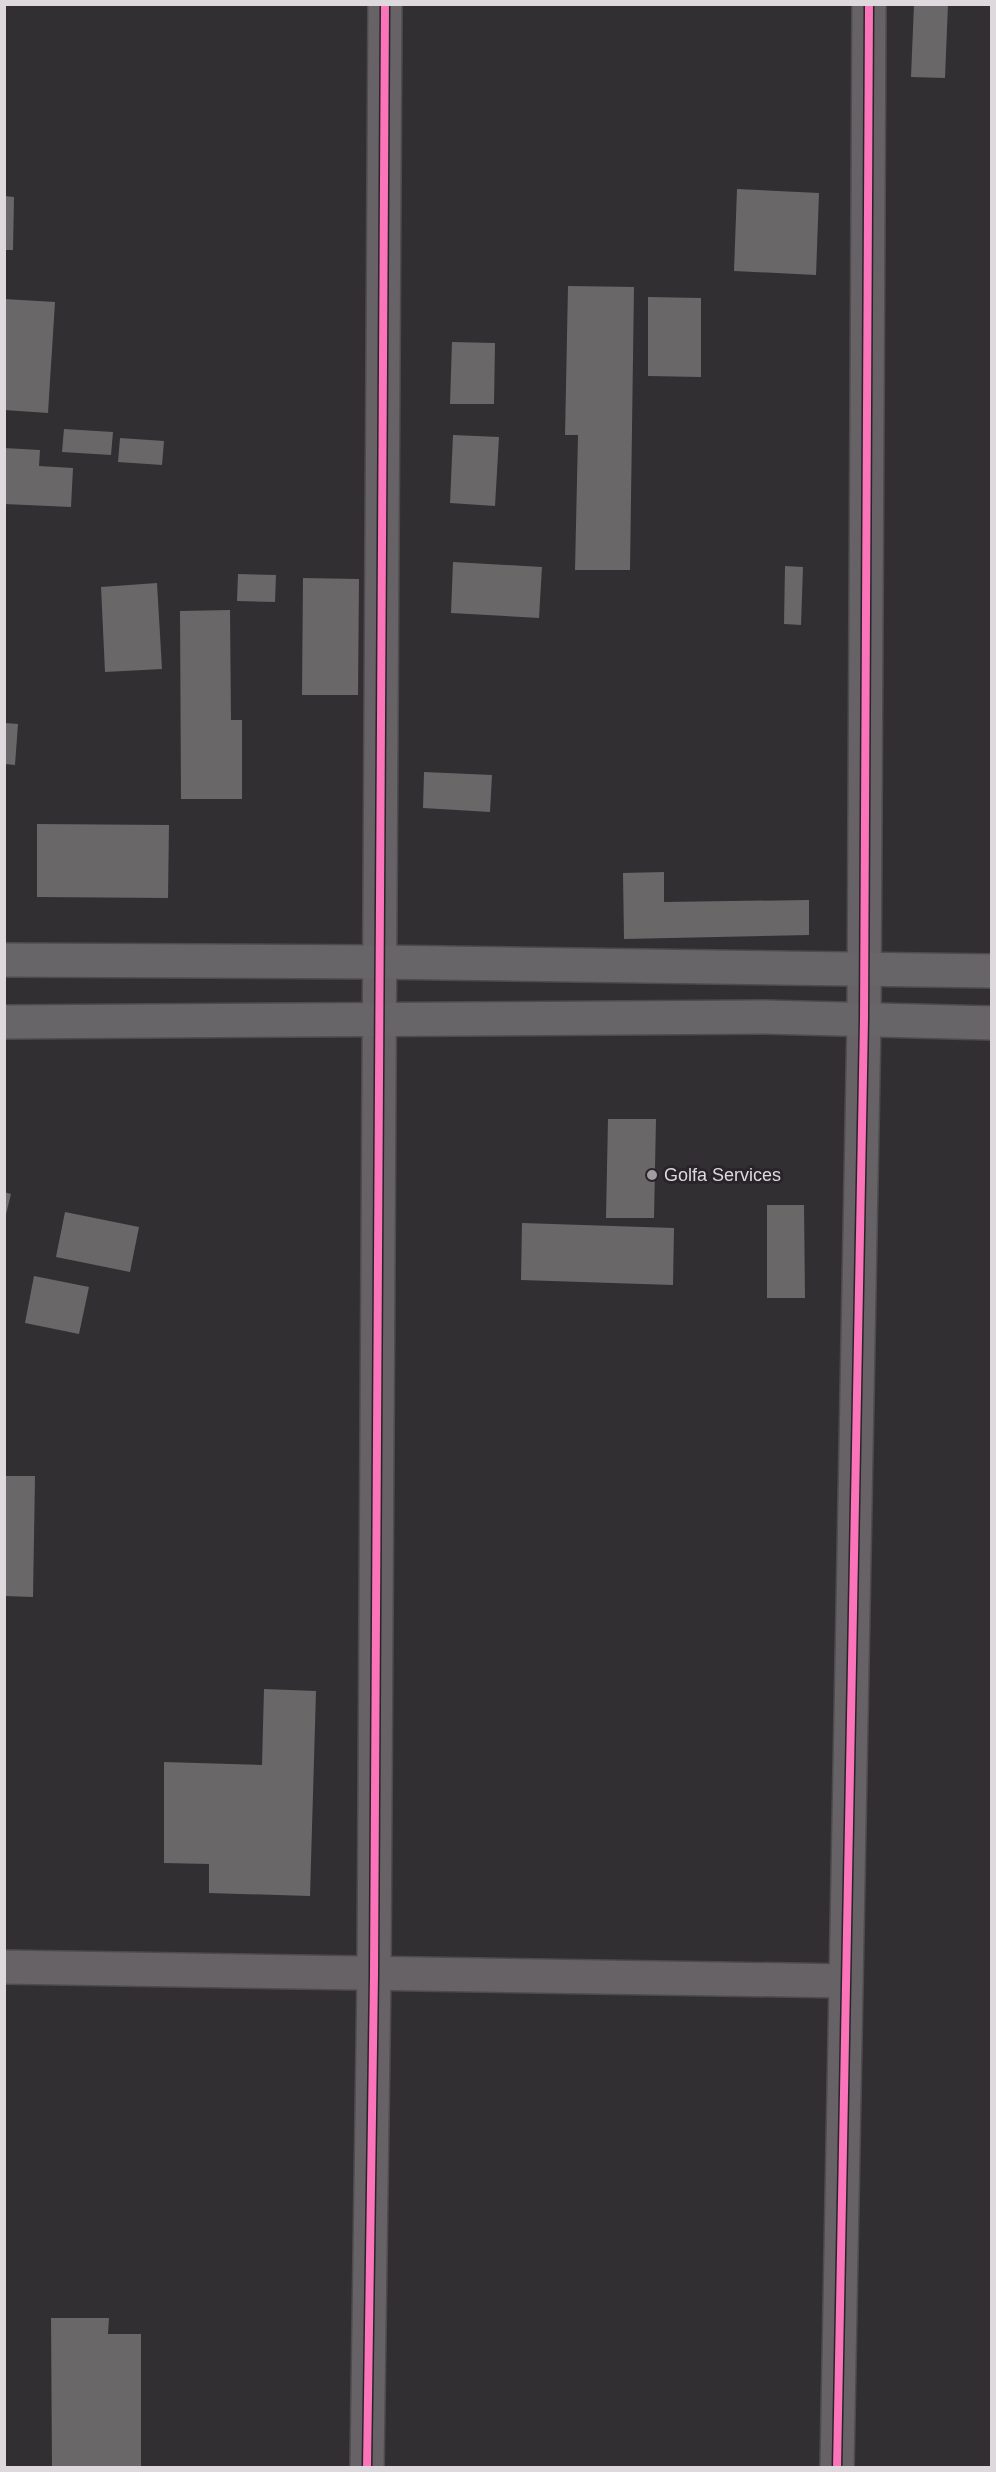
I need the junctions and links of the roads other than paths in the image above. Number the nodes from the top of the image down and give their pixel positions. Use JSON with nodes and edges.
{"nodes":[{"id":1,"x":385,"y":4,"type":"edge"},
{"id":2,"x":869,"y":4,"type":"edge"},
{"id":3,"x":4,"y":960,"type":"edge"},
{"id":4,"x":378,"y":962,"type":"junction"},
{"id":5,"x":864,"y":969,"type":"junction"},
{"id":6,"x":992,"y":971,"type":"edge"},
{"id":7,"x":379,"y":1019,"type":"junction"},
{"id":8,"x":864,"y":1019,"type":"junction"},
{"id":9,"x":4,"y":1023,"type":"edge"},
{"id":10,"x":992,"y":1023,"type":"edge"},
{"id":11,"x":4,"y":1967,"type":"edge"},
{"id":12,"x":374,"y":1975,"type":"junction"},
{"id":13,"x":846,"y":1981,"type":"junction"},
{"id":14,"x":367,"y":2468,"type":"edge"},
{"id":15,"x":837,"y":2468,"type":"edge"}],
"edges":[{"from":1,"to":4,"type":"street"},
{"from":2,"to":5,"type":"street"},
{"from":3,"to":4,"type":"street"},
{"from":4,"to":5,"type":"street"},
{"from":4,"to":7,"type":"street"},
{"from":5,"to":6,"type":"street"},
{"from":5,"to":8,"type":"street"},
{"from":7,"to":8,"type":"street"},
{"from":7,"to":9,"type":"street"},
{"from":7,"to":12,"type":"street"},
{"from":8,"to":10,"type":"street"},
{"from":8,"to":13,"type":"street"},
{"from":11,"to":12,"type":"street"},
{"from":12,"to":13,"type":"street"},
{"from":12,"to":14,"type":"street"},
{"from":13,"to":15,"type":"street"}]}
